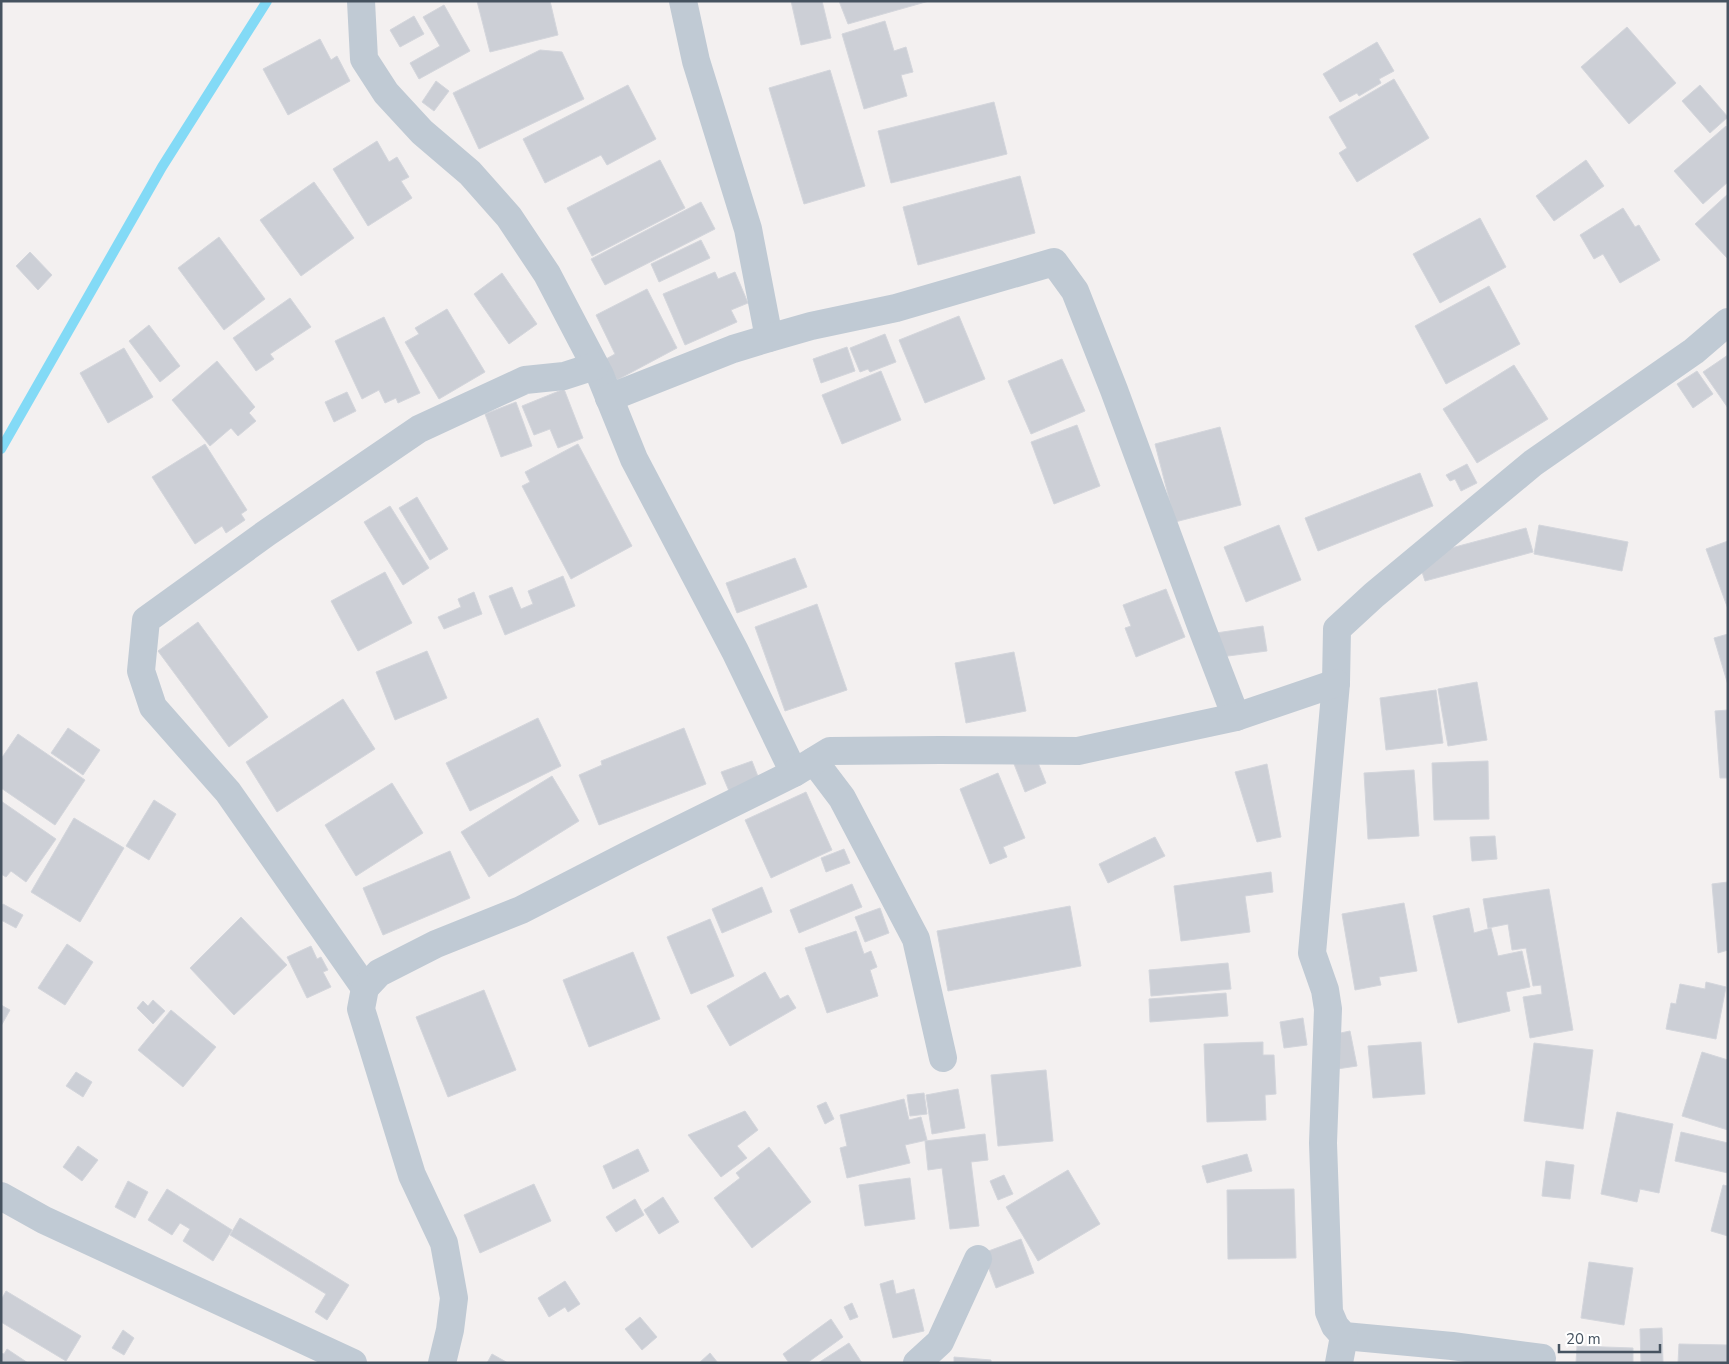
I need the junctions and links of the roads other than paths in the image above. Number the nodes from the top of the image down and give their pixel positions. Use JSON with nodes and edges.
{"nodes":[{"id":1,"x":361,"y":1,"type":"edge"},
{"id":2,"x":683,"y":1,"type":"edge"},
{"id":3,"x":1728,"y":322,"type":"edge"},
{"id":4,"x":769,"y":338,"type":"junction"},
{"id":5,"x":595,"y":366,"type":"junction"},
{"id":6,"x":609,"y":398,"type":"junction"},
{"id":7,"x":1336,"y":684,"type":"junction"},
{"id":8,"x":1236,"y":717,"type":"junction"},
{"id":9,"x":804,"y":767,"type":"junction"},
{"id":10,"x":366,"y":988,"type":"junction"},
{"id":11,"x":943,"y":1058,"type":"dead end"},
{"id":12,"x":1,"y":1196,"type":"edge"},
{"id":13,"x":978,"y":1259,"type":"dead end"},
{"id":14,"x":1344,"y":1336,"type":"junction"},
{"id":15,"x":1542,"y":1358,"type":"dead end"},
{"id":16,"x":353,"y":1363,"type":"edge"},
{"id":17,"x":442,"y":1363,"type":"edge"},
{"id":18,"x":917,"y":1363,"type":"edge"},
{"id":19,"x":1339,"y":1363,"type":"edge"}],
"edges":[{"from":1,"to":5,"type":"street"},
{"from":2,"to":4,"type":"street"},
{"from":3,"to":7,"type":"street"},
{"from":4,"to":6,"type":"street"},
{"from":4,"to":8,"type":"street"},
{"from":5,"to":6,"type":"street"},
{"from":5,"to":10,"type":"street"},
{"from":6,"to":9,"type":"street"},
{"from":7,"to":8,"type":"street"},
{"from":7,"to":14,"type":"street"},
{"from":8,"to":9,"type":"street"},
{"from":9,"to":10,"type":"street"},
{"from":9,"to":11,"type":"street"},
{"from":10,"to":17,"type":"street"},
{"from":12,"to":16,"type":"street"},
{"from":13,"to":18,"type":"street"},
{"from":14,"to":15,"type":"street"},
{"from":14,"to":19,"type":"street"}]}
